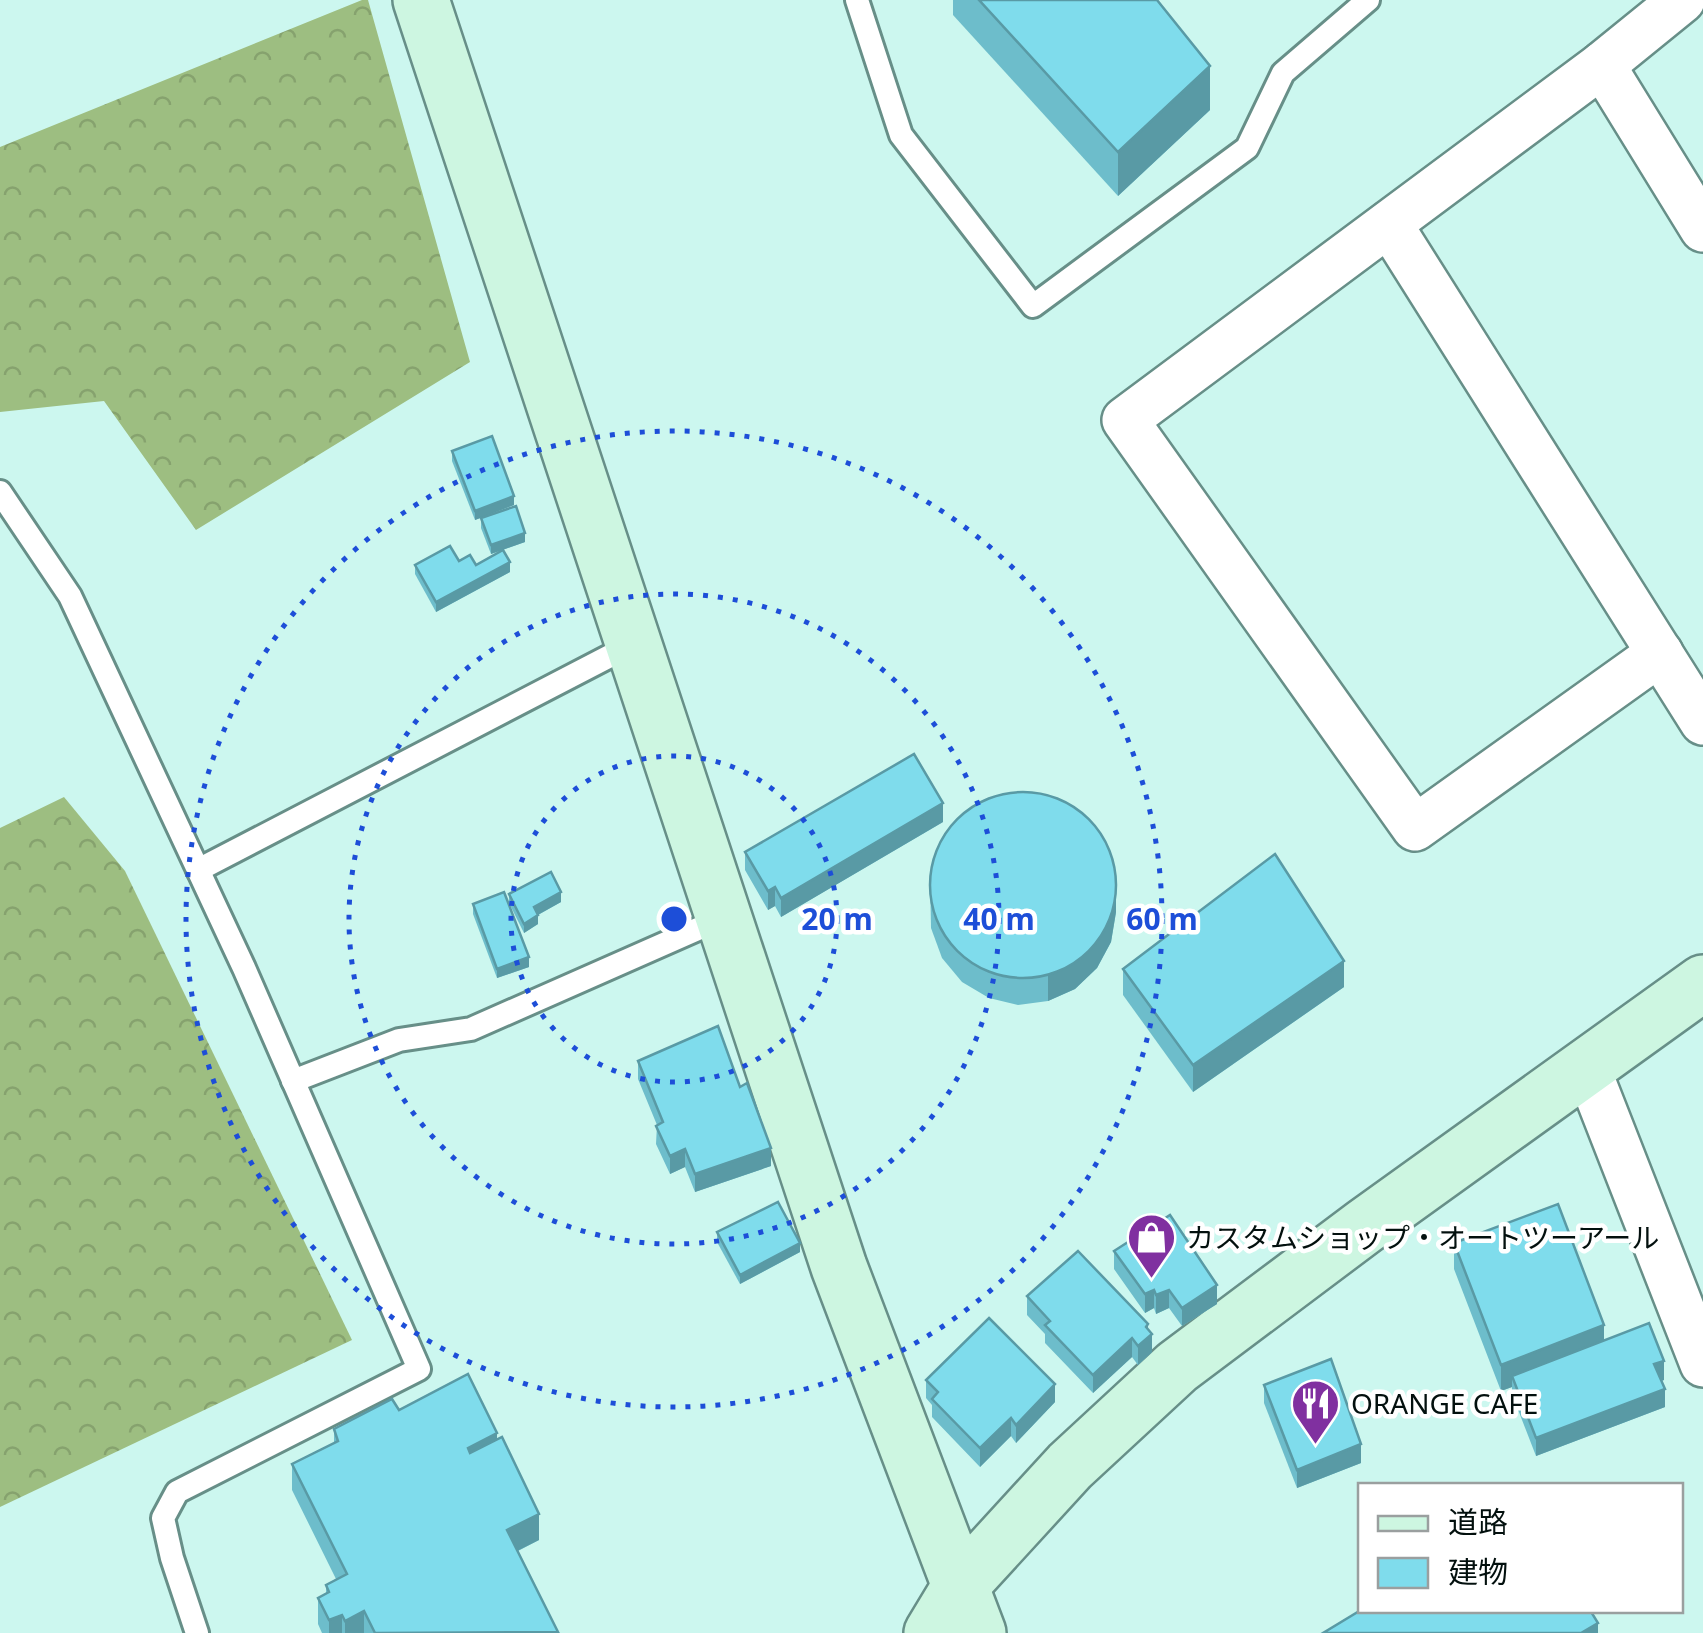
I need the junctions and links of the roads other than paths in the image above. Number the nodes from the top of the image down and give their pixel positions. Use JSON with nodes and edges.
{"nodes":[{"id":1,"x":421,"y":0,"type":"edge"},
{"id":2,"x":857,"y":0,"type":"edge"},
{"id":3,"x":1368,"y":0,"type":"edge"},
{"id":4,"x":1682,"y":0,"type":"edge"},
{"id":5,"x":1602,"y":66,"type":"junction"},
{"id":6,"x":1389,"y":224,"type":"junction"},
{"id":7,"x":1703,"y":229,"type":"edge"},
{"id":8,"x":0,"y":492,"type":"edge"},
{"id":9,"x":635,"y":642,"type":"junction"},
{"id":10,"x":1660,"y":653,"type":"junction"},
{"id":11,"x":1703,"y":722,"type":"edge"},
{"id":12,"x":198,"y":870,"type":"junction"},
{"id":13,"x":725,"y":918,"type":"junction"},
{"id":14,"x":1703,"y":982,"type":"edge"},
{"id":15,"x":1586,"y":1065,"type":"junction"},
{"id":16,"x":293,"y":1081,"type":"junction"},
{"id":17,"x":1703,"y":1364,"type":"edge"},
{"id":18,"x":970,"y":1609,"type":"edge"},
{"id":19,"x":197,"y":1633,"type":"edge"},
{"id":20,"x":932,"y":1633,"type":"edge"}],
"edges":[{"from":1,"to":9,"type":"street"},
{"from":2,"to":3,"type":"lane"},
{"from":4,"to":5,"type":"street"},
{"from":5,"to":6,"type":"street"},
{"from":5,"to":7,"type":"street"},
{"from":6,"to":10,"type":"street"},
{"from":6,"to":10,"type":"street"},
{"from":8,"to":12,"type":"lane"},
{"from":9,"to":12,"type":"lane"},
{"from":9,"to":13,"type":"street"},
{"from":10,"to":11,"type":"street"},
{"from":12,"to":16,"type":"lane"},
{"from":13,"to":16,"type":"lane"},
{"from":13,"to":18,"type":"street"},
{"from":14,"to":15,"type":"street"},
{"from":15,"to":17,"type":"street"},
{"from":15,"to":18,"type":"street"},
{"from":16,"to":19,"type":"lane"},
{"from":18,"to":20,"type":"street"}]}
